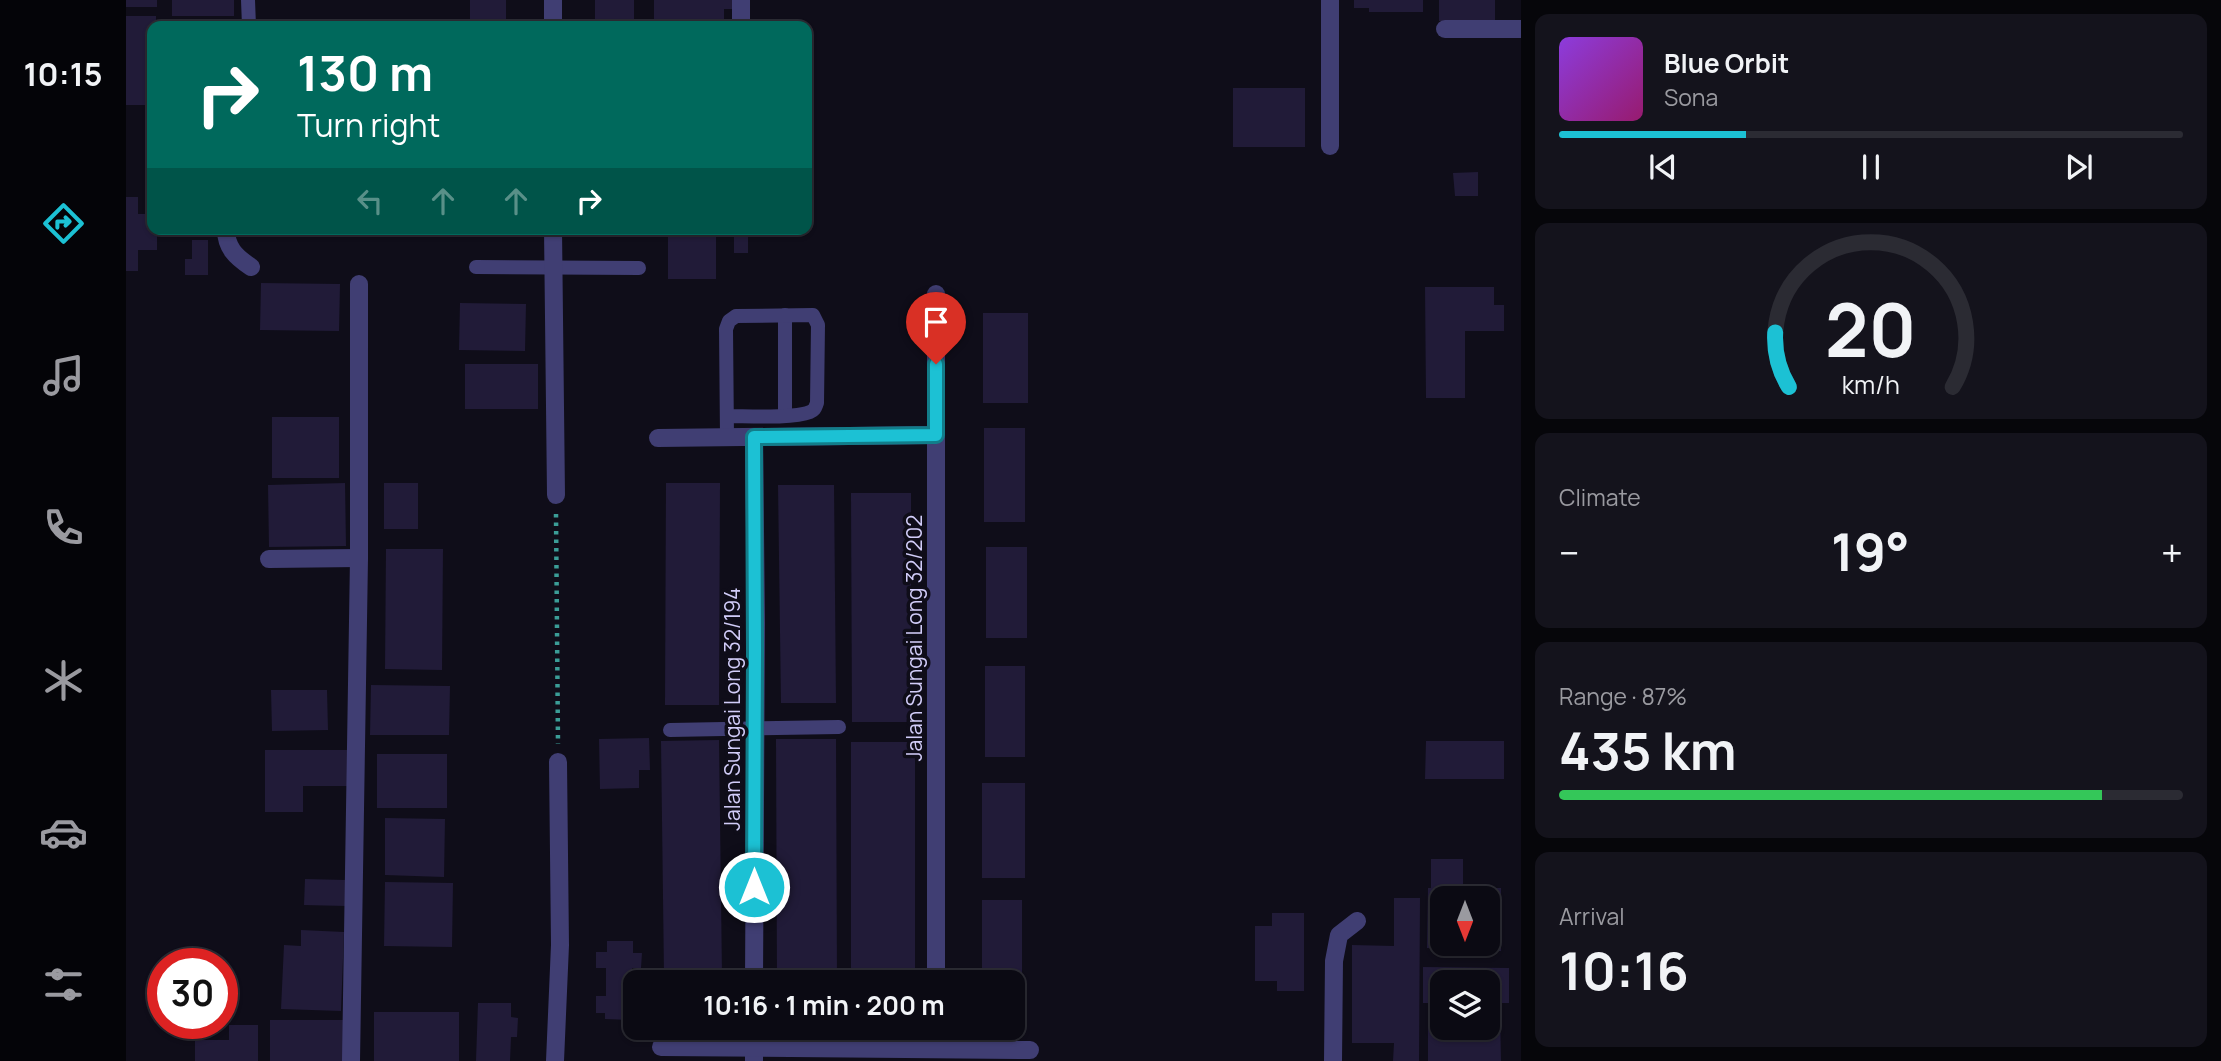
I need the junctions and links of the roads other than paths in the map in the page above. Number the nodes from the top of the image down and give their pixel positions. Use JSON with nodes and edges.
{"nodes":[{"id":1,"x":248,"y":0,"type":"edge"},
{"id":2,"x":553,"y":0,"type":"edge"},
{"id":3,"x":741,"y":0,"type":"edge"},
{"id":4,"x":1330,"y":0,"type":"edge"},
{"id":5,"x":249,"y":21,"type":"edge"},
{"id":6,"x":553,"y":21,"type":"edge"},
{"id":7,"x":741,"y":21,"type":"edge"},
{"id":8,"x":1445,"y":29,"type":"dead end"},
{"id":9,"x":1521,"y":29,"type":"edge"},
{"id":10,"x":1330,"y":146,"type":"dead end"},
{"id":11,"x":226,"y":235,"type":"edge"},
{"id":12,"x":554,"y":235,"type":"edge"},
{"id":13,"x":251,"y":267,"type":"dead end"},
{"id":14,"x":476,"y":267,"type":"dead end"},
{"id":15,"x":554,"y":267,"type":"junction"},
{"id":16,"x":639,"y":268,"type":"dead end"},
{"id":17,"x":359,"y":284,"type":"dead end"},
{"id":18,"x":936,"y":294,"type":"dead end"},
{"id":19,"x":785,"y":315,"type":"junction"},
{"id":20,"x":785,"y":415,"type":"junction"},
{"id":21,"x":728,"y":416,"type":"junction"},
{"id":22,"x":936,"y":435,"type":"junction"},
{"id":23,"x":727,"y":437,"type":"junction"},
{"id":24,"x":754,"y":437,"type":"junction"},
{"id":25,"x":659,"y":438,"type":"dead end"},
{"id":26,"x":555,"y":495,"type":"road end"},
{"id":27,"x":359,"y":558,"type":"junction"},
{"id":28,"x":269,"y":559,"type":"dead end"},
{"id":29,"x":839,"y":727,"type":"dead end"},
{"id":30,"x":755,"y":728,"type":"junction"},
{"id":31,"x":670,"y":730,"type":"dead end"},
{"id":32,"x":558,"y":762,"type":"road end"},
{"id":33,"x":1357,"y":921,"type":"dead end"},
{"id":34,"x":754,"y":970,"type":"edge"},
{"id":35,"x":936,"y":970,"type":"edge"},
{"id":36,"x":936,"y":1040,"type":"edge"},
{"id":37,"x":661,"y":1047,"type":"dead end"},
{"id":38,"x":936,"y":1049,"type":"junction"},
{"id":39,"x":1030,"y":1050,"type":"dead end"},
{"id":40,"x":754,"y":1054,"type":"edge"},
{"id":41,"x":351,"y":1061,"type":"edge"},
{"id":42,"x":555,"y":1061,"type":"edge"},
{"id":43,"x":1333,"y":1061,"type":"edge"}],
"edges":[{"from":1,"to":5,"type":"lane"},
{"from":2,"to":6,"type":"street"},
{"from":3,"to":7,"type":"street"},
{"from":4,"to":10,"type":"street"},
{"from":8,"to":9,"type":"street"},
{"from":11,"to":13,"type":"street"},
{"from":12,"to":15,"type":"street"},
{"from":14,"to":15,"type":"lane"},
{"from":15,"to":16,"type":"lane"},
{"from":15,"to":26,"type":"street"},
{"from":17,"to":27,"type":"street"},
{"from":18,"to":22,"type":"street","name":"Jalan Sungai Long 32/202"},
{"from":19,"to":20,"type":"lane"},
{"from":19,"to":20,"type":"lane"},
{"from":19,"to":21,"type":"lane"},
{"from":20,"to":21,"type":"lane"},
{"from":21,"to":23,"type":"lane"},
{"from":22,"to":24,"type":"street"},
{"from":22,"to":35,"type":"street","name":"Jalan Sungai Long 32/202"},
{"from":23,"to":24,"type":"street"},
{"from":23,"to":25,"type":"street"},
{"from":24,"to":30,"type":"street","name":"Jalan Sungai Long 32/194"},
{"from":27,"to":28,"type":"street"},
{"from":27,"to":41,"type":"street"},
{"from":29,"to":30,"type":"lane"},
{"from":30,"to":31,"type":"lane"},
{"from":30,"to":34,"type":"street","name":"Jalan Sungai Long 32/194"},
{"from":32,"to":42,"type":"street"},
{"from":33,"to":43,"type":"street"},
{"from":36,"to":38,"type":"street"},
{"from":37,"to":40,"type":"street"},
{"from":38,"to":39,"type":"street"},
{"from":38,"to":40,"type":"street"}]}
